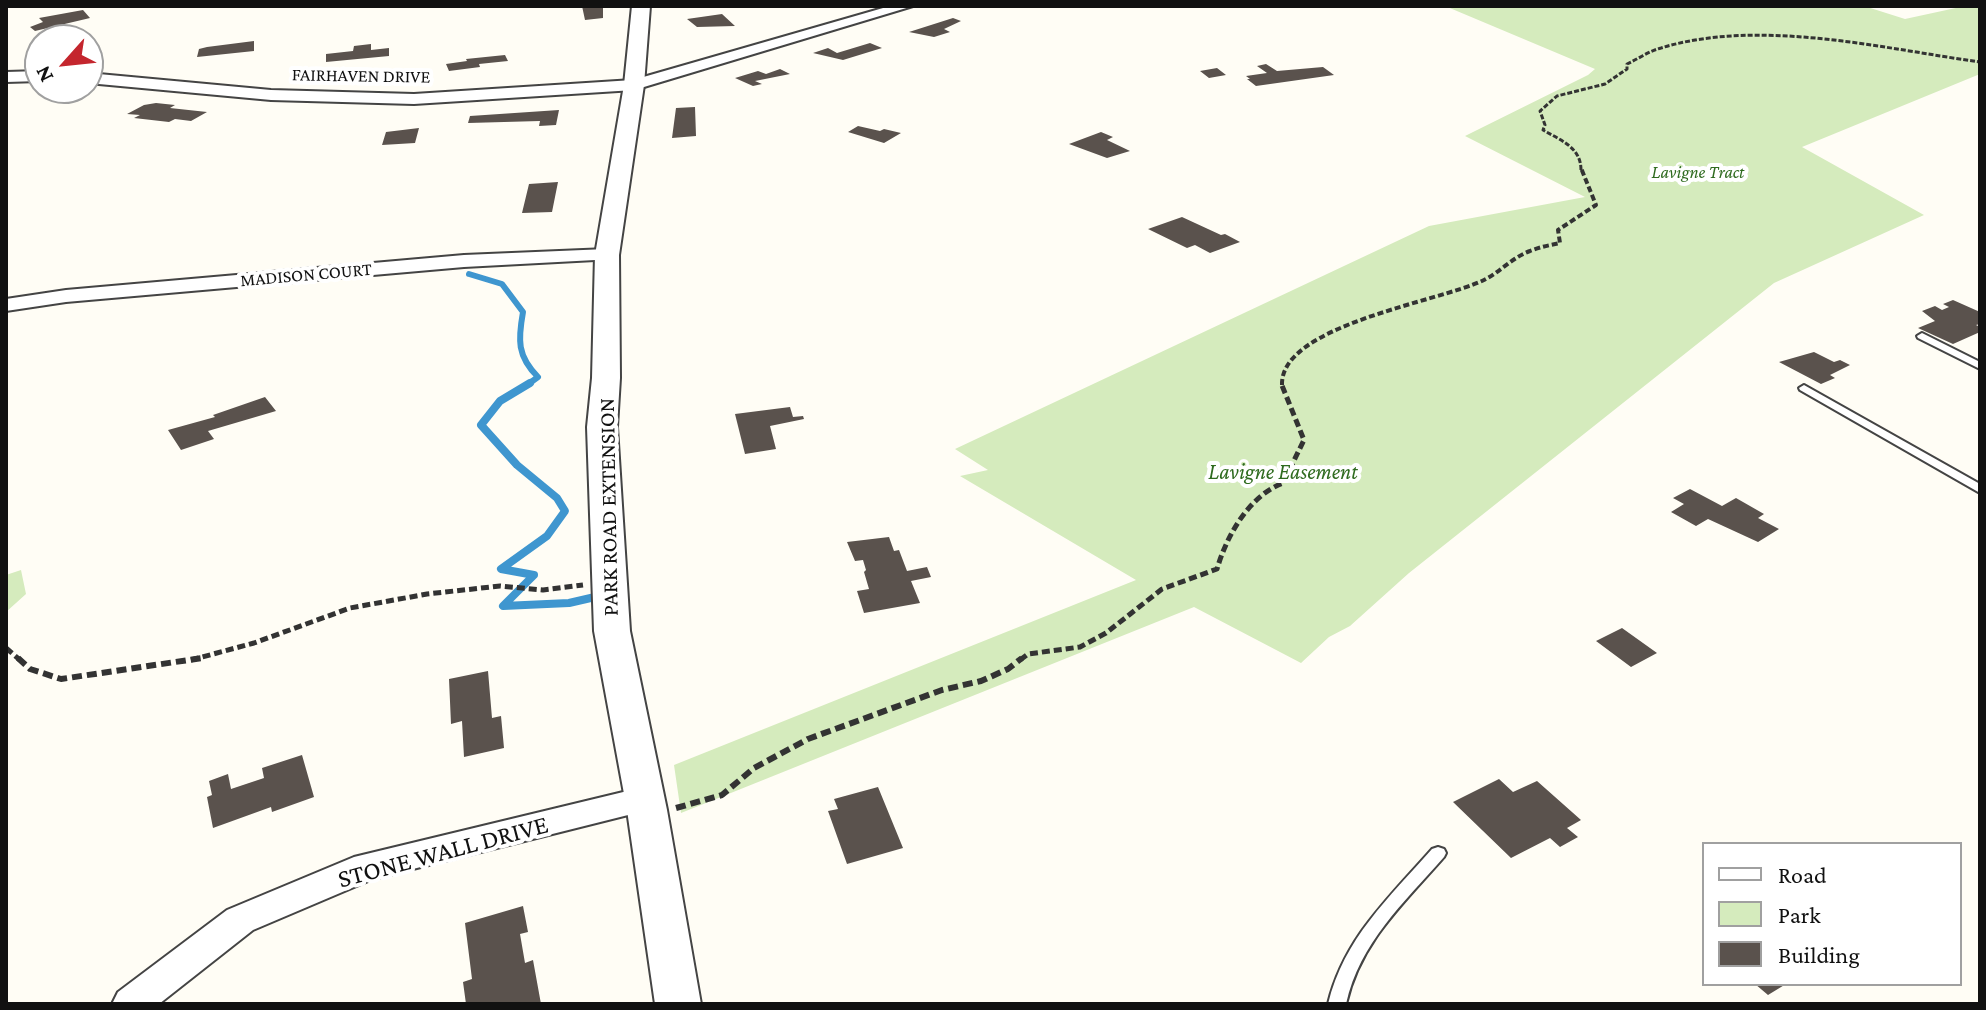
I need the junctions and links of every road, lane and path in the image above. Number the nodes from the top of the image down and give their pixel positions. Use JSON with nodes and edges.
{"nodes":[{"id":1,"x":641,"y":6,"type":"edge"},
{"id":2,"x":906,"y":6,"type":"edge"},
{"id":3,"x":1980,"y":62,"type":"edge"},
{"id":4,"x":104,"y":79,"type":"edge"},
{"id":5,"x":634,"y":85,"type":"junction"},
{"id":6,"x":607,"y":255,"type":"junction"},
{"id":7,"x":6,"y":305,"type":"edge"},
{"id":8,"x":1922,"y":336,"type":"dead end"},
{"id":9,"x":1980,"y":366,"type":"edge"},
{"id":10,"x":1804,"y":388,"type":"dead end"},
{"id":11,"x":1980,"y":489,"type":"edge"},
{"id":12,"x":610,"y":578,"type":"junction"},
{"id":13,"x":6,"y":648,"type":"edge"},
{"id":14,"x":645,"y":805,"type":"junction"},
{"id":15,"x":1438,"y":853,"type":"dead end"},
{"id":16,"x":131,"y":1004,"type":"edge"},
{"id":17,"x":678,"y":1004,"type":"edge"},
{"id":18,"x":1337,"y":1004,"type":"edge"}],
"edges":[{"from":1,"to":5,"type":"street","name":"PARK ROAD EXTENSION"},
{"from":2,"to":5,"type":"street","name":"FAIRHAVEN DRIVE"},
{"from":3,"to":14,"type":"path"},
{"from":4,"to":5,"type":"street","name":"FAIRHAVEN DRIVE"},
{"from":5,"to":6,"type":"street","name":"PARK ROAD EXTENSION"},
{"from":6,"to":7,"type":"street","name":"MADISON COURT"},
{"from":6,"to":12,"type":"street","name":"PARK ROAD EXTENSION"},
{"from":8,"to":9,"type":"lane"},
{"from":10,"to":11,"type":"lane"},
{"from":12,"to":13,"type":"path"},
{"from":12,"to":14,"type":"street","name":"PARK ROAD EXTENSION"},
{"from":14,"to":16,"type":"street","name":"STONE WALL DRIVE"},
{"from":14,"to":17,"type":"street","name":"PARK ROAD EXTENSION"},
{"from":15,"to":18,"type":"lane"}]}
